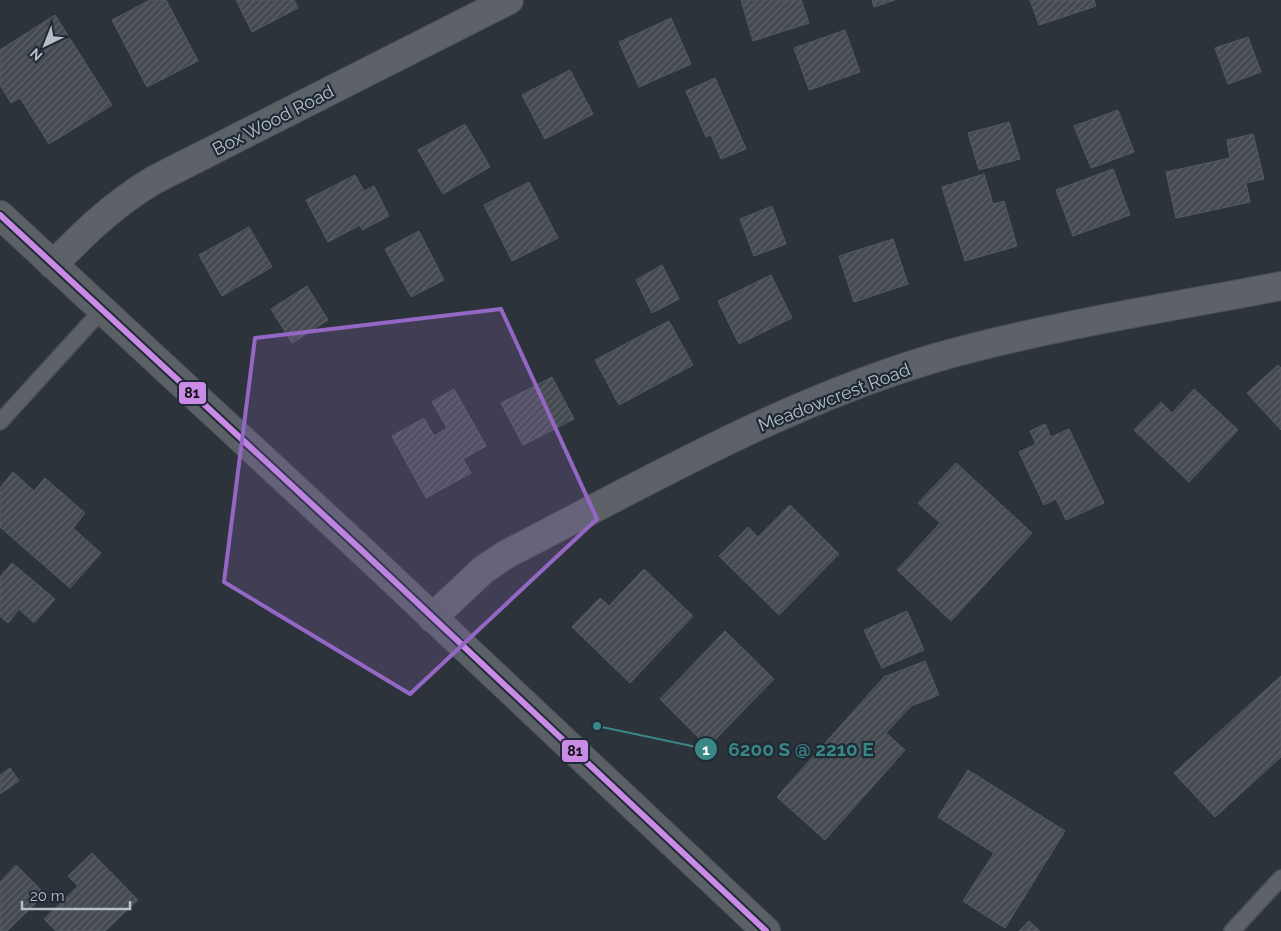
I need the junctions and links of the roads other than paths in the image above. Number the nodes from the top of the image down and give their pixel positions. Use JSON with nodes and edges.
{"nodes":[{"id":1,"x":510,"y":0,"type":"edge"},
{"id":2,"x":0,"y":215,"type":"edge"},
{"id":3,"x":53,"y":265,"type":"junction"},
{"id":4,"x":1281,"y":286,"type":"edge"},
{"id":5,"x":102,"y":310,"type":"junction"},
{"id":6,"x":0,"y":422,"type":"edge"},
{"id":7,"x":432,"y":618,"type":"junction"},
{"id":8,"x":1281,"y":878,"type":"edge"},
{"id":9,"x":766,"y":931,"type":"edge"},
{"id":10,"x":1232,"y":931,"type":"edge"}],
"edges":[{"from":1,"to":3,"type":"street","name":"Box Wood Road"},
{"from":2,"to":3,"type":"main road"},
{"from":3,"to":5,"type":"main road"},
{"from":4,"to":7,"type":"street","name":"Meadowcrest Road"},
{"from":5,"to":6,"type":"lane"},
{"from":5,"to":7,"type":"main road"},
{"from":7,"to":9,"type":"main road"},
{"from":8,"to":10,"type":"lane"}]}
